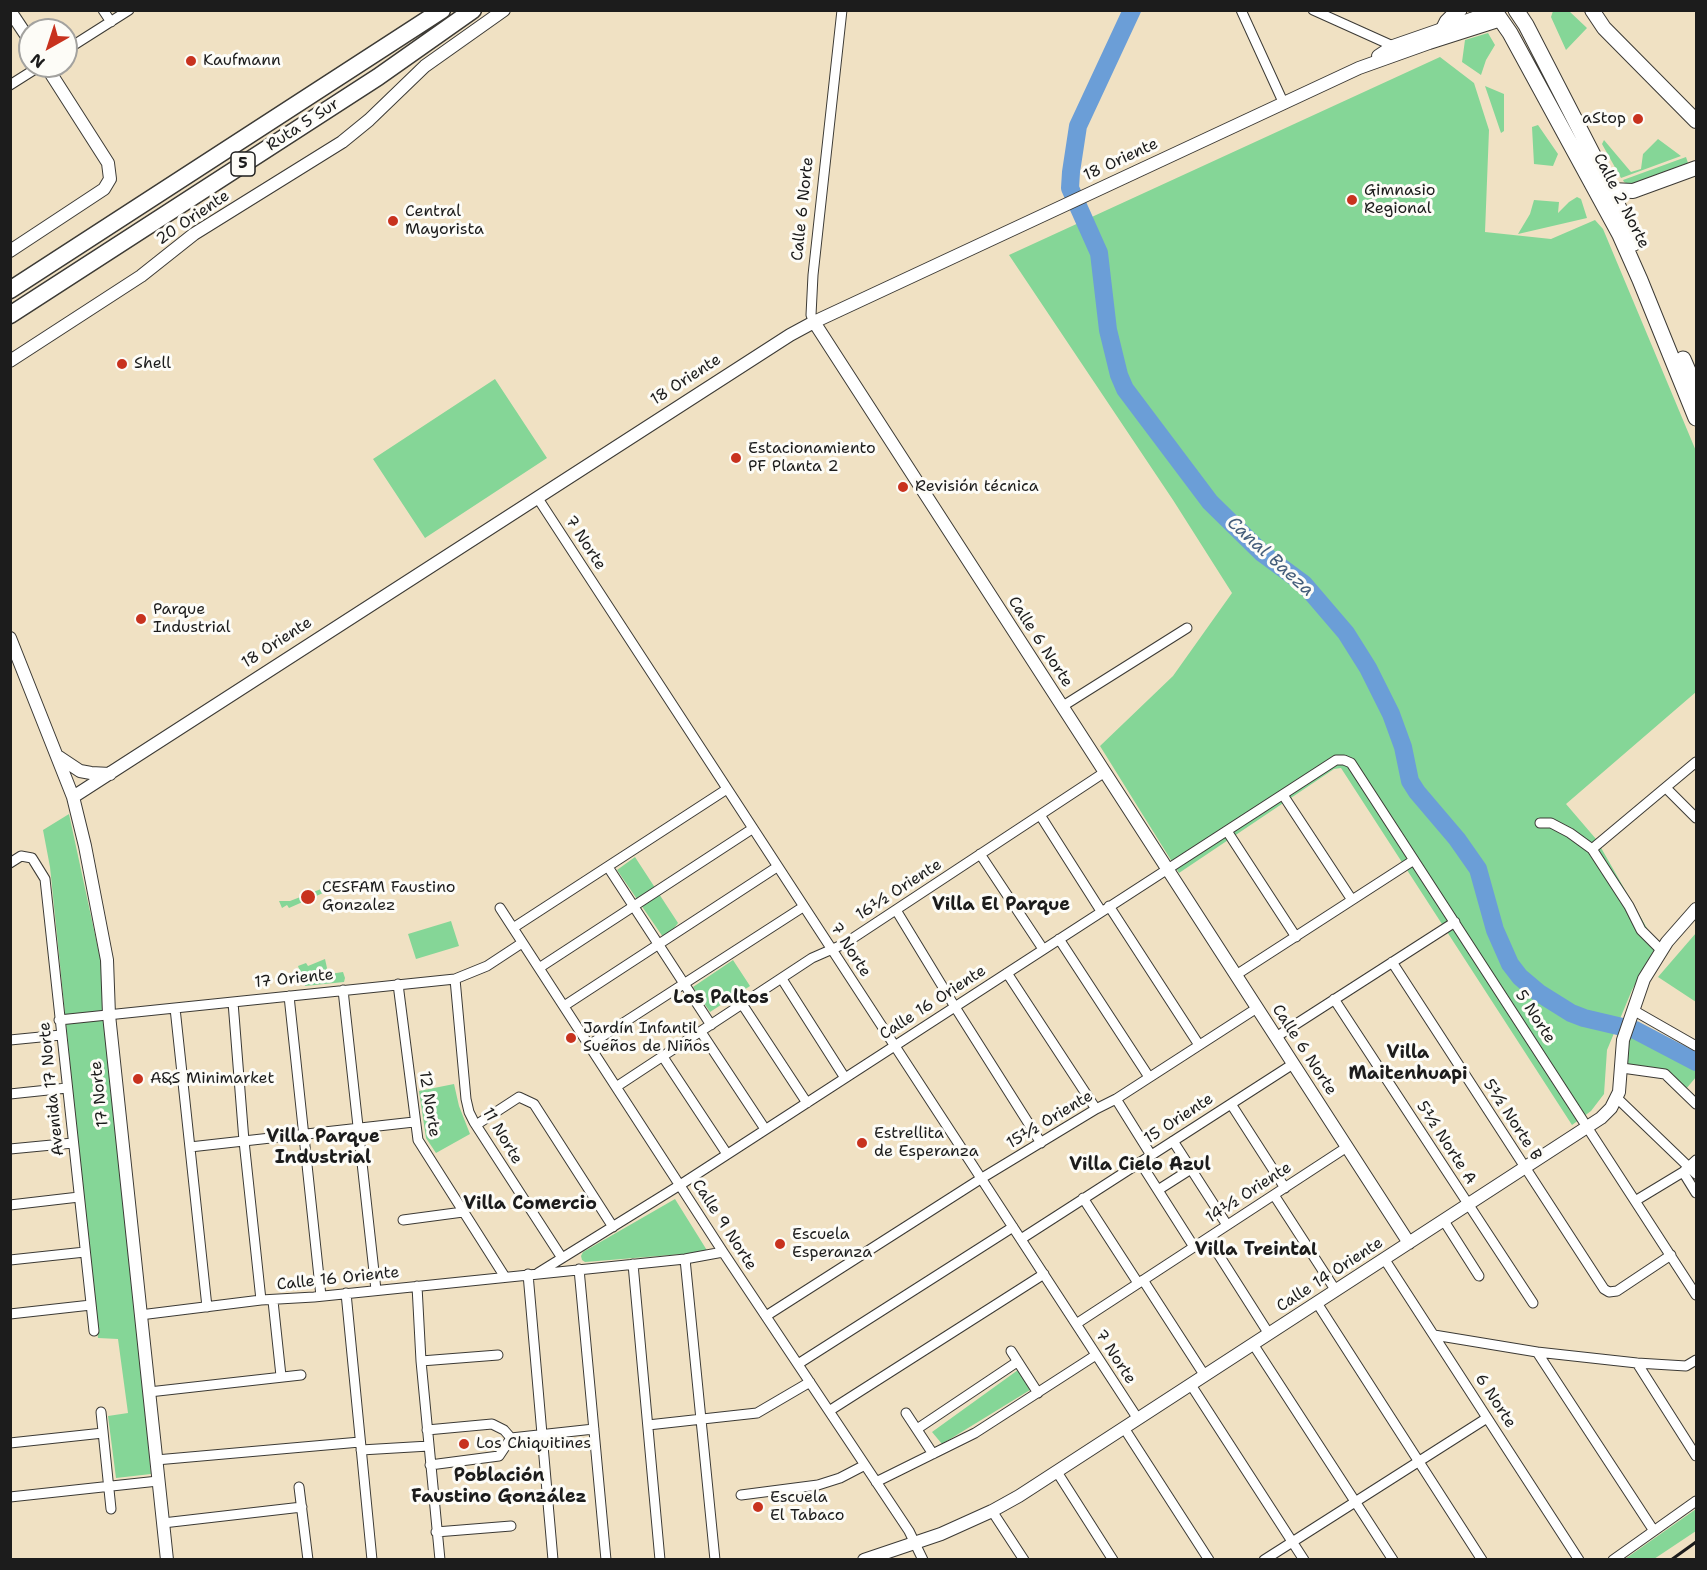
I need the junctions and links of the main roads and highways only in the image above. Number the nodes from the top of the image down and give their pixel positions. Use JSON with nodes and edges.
{"nodes":[{"id":1,"x":442,"y":10,"type":"edge"},
{"id":2,"x":473,"y":10,"type":"edge"},
{"id":3,"x":1459,"y":10,"type":"edge"},
{"id":4,"x":1592,"y":10,"type":"edge"},
{"id":5,"x":1522,"y":12,"type":"edge"},
{"id":6,"x":1497,"y":13,"type":"edge"},
{"id":7,"x":1444,"y":28,"type":"road end"},
{"id":8,"x":1696,"y":121,"type":"edge"},
{"id":9,"x":1696,"y":168,"type":"edge"},
{"id":10,"x":1611,"y":190,"type":"junction"},
{"id":11,"x":10,"y":290,"type":"edge"},
{"id":12,"x":10,"y":315,"type":"edge"},
{"id":13,"x":1696,"y":389,"type":"edge"},
{"id":14,"x":1696,"y":418,"type":"edge"}],
"edges":[{"from":1,"to":11,"type":"highway","name":"Ruta 5 Sur","number":"5"},
{"from":2,"to":12,"type":"highway","name":"Ruta 5 Sur","number":"5"},
{"from":3,"to":7,"type":"main road"},
{"from":4,"to":8,"type":"main road"},
{"from":5,"to":6,"type":"main road","name":"18 Oriente"},
{"from":5,"to":10,"type":"main road","name":"Calle 2 Norte"},
{"from":6,"to":14,"type":"main road","name":"Calle 2 Norte"},
{"from":9,"to":10,"type":"main road"},
{"from":10,"to":13,"type":"main road","name":"Calle 2 Norte"}]}
